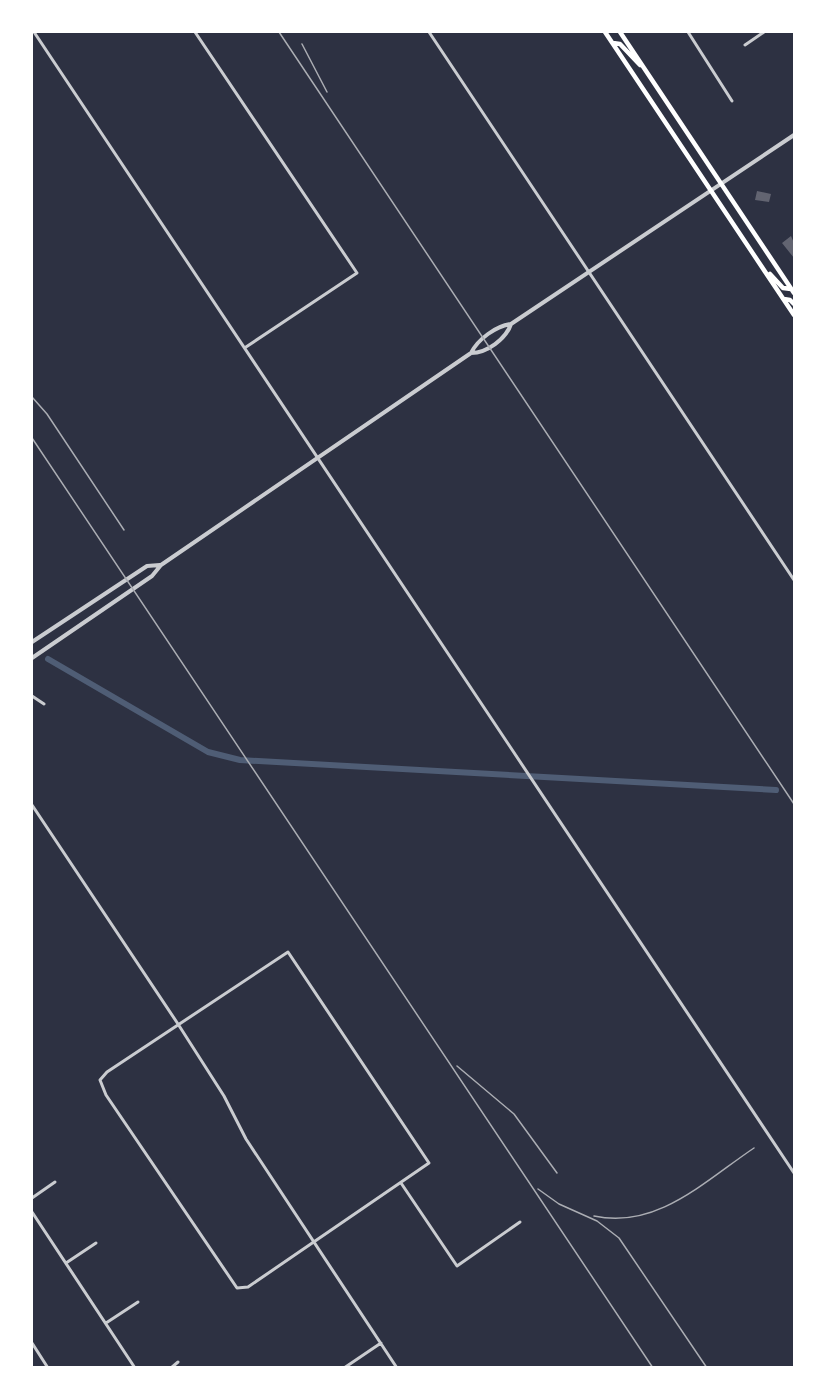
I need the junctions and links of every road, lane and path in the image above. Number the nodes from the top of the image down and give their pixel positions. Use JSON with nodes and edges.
{"nodes":[{"id":1,"x":34,"y":32,"type":"edge"},
{"id":2,"x":195,"y":32,"type":"edge"},
{"id":3,"x":429,"y":32,"type":"edge"},
{"id":4,"x":605,"y":32,"type":"edge"},
{"id":5,"x":620,"y":32,"type":"edge"},
{"id":6,"x":688,"y":32,"type":"edge"},
{"id":7,"x":764,"y":32,"type":"edge"},
{"id":8,"x":613,"y":43,"type":"junction"},
{"id":9,"x":745,"y":45,"type":"dead end"},
{"id":10,"x":650,"y":76,"type":"junction"},
{"id":11,"x":732,"y":101,"type":"dead end"},
{"id":12,"x":795,"y":135,"type":"edge"},
{"id":13,"x":722,"y":184,"type":"junction"},
{"id":14,"x":712,"y":191,"type":"junction"},
{"id":15,"x":760,"y":263,"type":"junction"},
{"id":16,"x":591,"y":272,"type":"junction"},
{"id":17,"x":793,"y":291,"type":"edge"},
{"id":18,"x":784,"y":299,"type":"junction"},
{"id":19,"x":795,"y":304,"type":"edge"},
{"id":20,"x":795,"y":315,"type":"edge"},
{"id":21,"x":511,"y":324,"type":"junction"},
{"id":22,"x":245,"y":348,"type":"junction"},
{"id":23,"x":471,"y":353,"type":"junction"},
{"id":24,"x":319,"y":457,"type":"junction"},
{"id":25,"x":161,"y":565,"type":"junction"},
{"id":26,"x":795,"y":580,"type":"edge"},
{"id":27,"x":32,"y":642,"type":"edge"},
{"id":28,"x":32,"y":658,"type":"edge"},
{"id":29,"x":32,"y":696,"type":"edge"},
{"id":30,"x":44,"y":704,"type":"dead end"},
{"id":31,"x":32,"y":806,"type":"edge"},
{"id":32,"x":178,"y":1024,"type":"junction"},
{"id":33,"x":795,"y":1173,"type":"edge"},
{"id":34,"x":56,"y":1182,"type":"dead end"},
{"id":35,"x":401,"y":1183,"type":"junction"},
{"id":36,"x":32,"y":1198,"type":"edge"},
{"id":37,"x":32,"y":1212,"type":"edge"},
{"id":38,"x":520,"y":1222,"type":"dead end"},
{"id":39,"x":314,"y":1242,"type":"junction"},
{"id":40,"x":96,"y":1243,"type":"dead end"},
{"id":41,"x":66,"y":1263,"type":"junction"},
{"id":42,"x":138,"y":1302,"type":"dead end"},
{"id":43,"x":106,"y":1323,"type":"junction"},
{"id":44,"x":32,"y":1343,"type":"edge"},
{"id":45,"x":381,"y":1343,"type":"junction"},
{"id":46,"x":178,"y":1362,"type":"dead end"},
{"id":47,"x":48,"y":1368,"type":"edge"},
{"id":48,"x":135,"y":1368,"type":"edge"},
{"id":49,"x":171,"y":1368,"type":"edge"},
{"id":50,"x":344,"y":1368,"type":"edge"},
{"id":51,"x":397,"y":1368,"type":"edge"}],
"edges":[{"from":1,"to":22,"type":"street"},
{"from":2,"to":22,"type":"street"},
{"from":3,"to":16,"type":"street"},
{"from":4,"to":8,"type":"main road"},
{"from":5,"to":10,"type":"main road"},
{"from":6,"to":11,"type":"street"},
{"from":7,"to":9,"type":"street"},
{"from":8,"to":10,"type":"main road"},
{"from":8,"to":14,"type":"main road"},
{"from":10,"to":13,"type":"main road"},
{"from":12,"to":13,"type":"street"},
{"from":13,"to":14,"type":"street"},
{"from":13,"to":17,"type":"main road"},
{"from":14,"to":15,"type":"main road"},
{"from":14,"to":16,"type":"street"},
{"from":15,"to":17,"type":"main road"},
{"from":15,"to":18,"type":"main road"},
{"from":16,"to":21,"type":"street"},
{"from":16,"to":26,"type":"street"},
{"from":18,"to":19,"type":"main road"},
{"from":18,"to":20,"type":"main road"},
{"from":21,"to":23,"type":"street"},
{"from":21,"to":23,"type":"street"},
{"from":22,"to":24,"type":"street"},
{"from":23,"to":24,"type":"street"},
{"from":24,"to":25,"type":"street"},
{"from":24,"to":33,"type":"street"},
{"from":25,"to":27,"type":"street"},
{"from":25,"to":28,"type":"street"},
{"from":29,"to":30,"type":"street"},
{"from":31,"to":32,"type":"street"},
{"from":32,"to":35,"type":"street"},
{"from":32,"to":39,"type":"street"},
{"from":32,"to":39,"type":"street"},
{"from":34,"to":36,"type":"street"},
{"from":35,"to":38,"type":"street"},
{"from":35,"to":39,"type":"street"},
{"from":37,"to":41,"type":"street"},
{"from":39,"to":45,"type":"street"},
{"from":40,"to":41,"type":"street"},
{"from":41,"to":43,"type":"street"},
{"from":42,"to":43,"type":"street"},
{"from":43,"to":48,"type":"street"},
{"from":44,"to":47,"type":"street"},
{"from":45,"to":50,"type":"street"},
{"from":45,"to":51,"type":"street"},
{"from":46,"to":49,"type":"street"}]}
